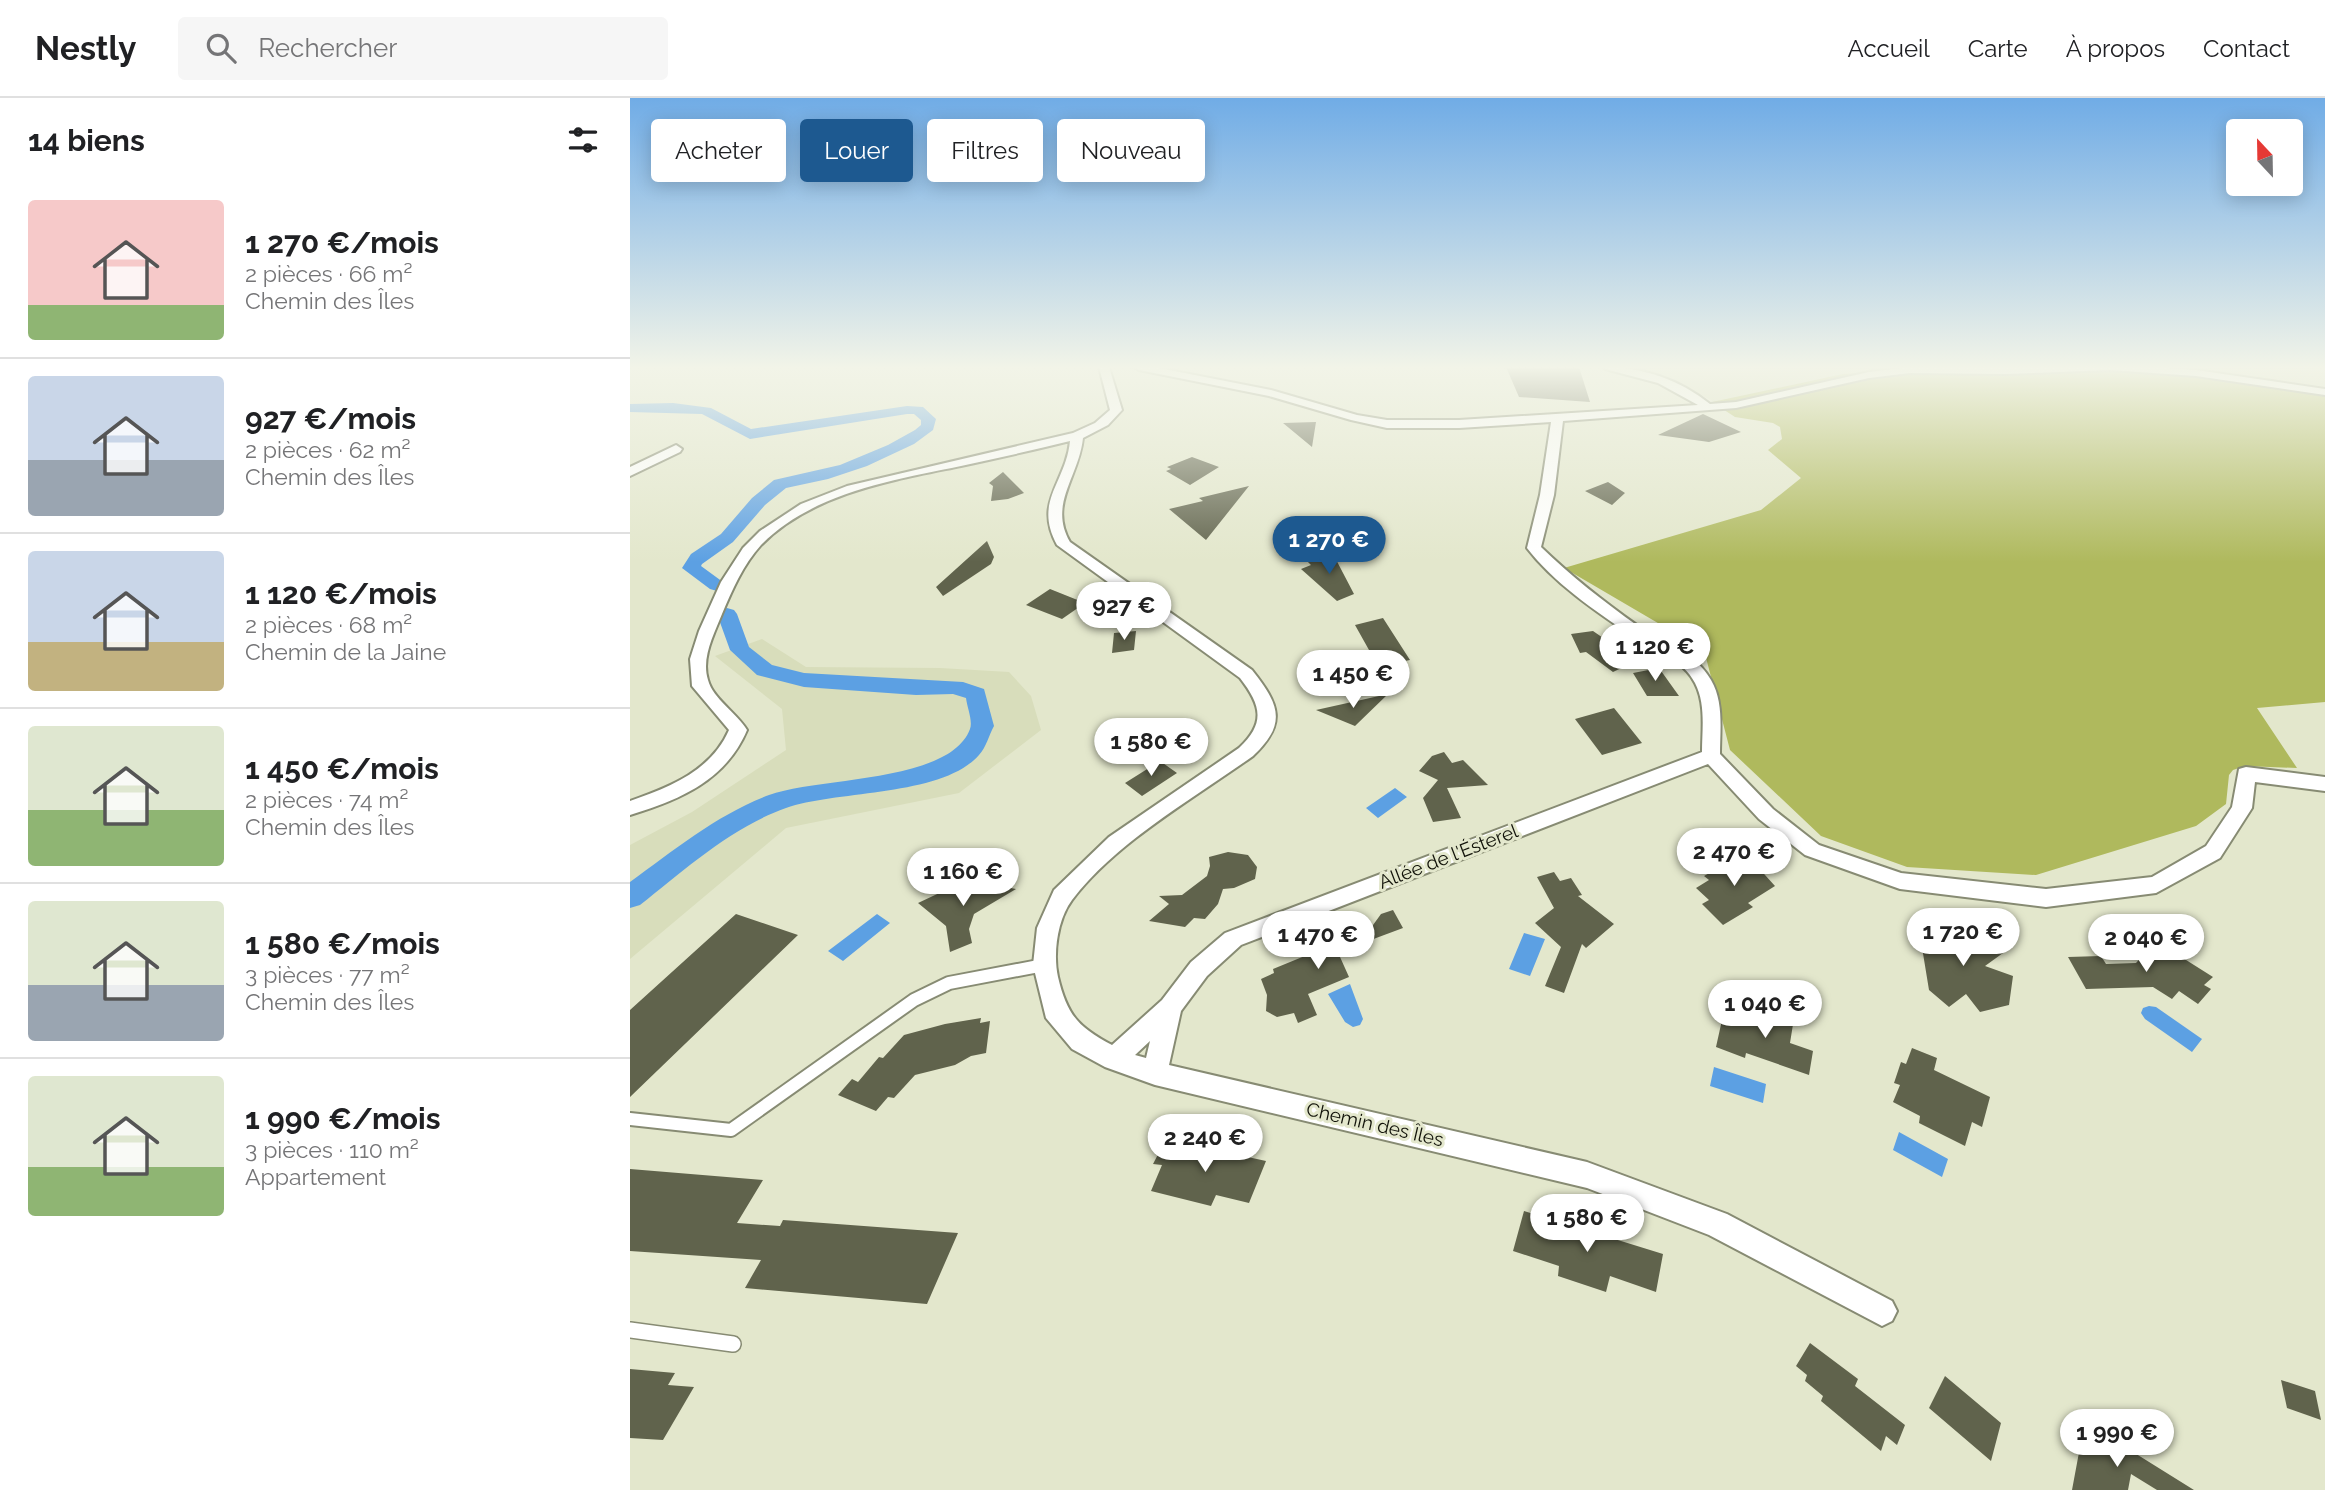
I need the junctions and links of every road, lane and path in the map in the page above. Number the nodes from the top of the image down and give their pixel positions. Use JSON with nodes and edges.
{"nodes":[{"id":1,"x":1086,"y":432,"type":"edge"},
{"id":2,"x":1556,"y":432,"type":"edge"},
{"id":3,"x":1077,"y":436,"type":"junction"},
{"id":4,"x":676,"y":449,"type":"dead end"},
{"id":5,"x":632,"y":469,"type":"edge"},
{"id":6,"x":1711,"y":756,"type":"junction"},
{"id":7,"x":2325,"y":784,"type":"edge"},
{"id":8,"x":630,"y":808,"type":"edge"},
{"id":9,"x":1044,"y":965,"type":"junction"},
{"id":10,"x":1170,"y":1007,"type":"junction"},
{"id":11,"x":1114,"y":1059,"type":"junction"},
{"id":12,"x":1155,"y":1073,"type":"junction"},
{"id":13,"x":630,"y":1119,"type":"edge"},
{"id":14,"x":1882,"y":1311,"type":"dead end"},
{"id":15,"x":630,"y":1329,"type":"edge"},
{"id":16,"x":733,"y":1344,"type":"dead end"}],
"edges":[{"from":1,"to":3,"type":"street"},
{"from":2,"to":6,"type":"street"},
{"from":3,"to":8,"type":"street"},
{"from":3,"to":9,"type":"street","name":"Chemin des Îles"},
{"from":4,"to":5,"type":"street"},
{"from":6,"to":7,"type":"street"},
{"from":6,"to":10,"type":"street","name":"Allée de l'Ésterel"},
{"from":9,"to":11,"type":"street","name":"Chemin des Îles"},
{"from":9,"to":13,"type":"lane"},
{"from":10,"to":11,"type":"street","name":"Allée de l'Ésterel"},
{"from":10,"to":12,"type":"street","name":"Allée de l'Ésterel"},
{"from":11,"to":12,"type":"street","name":"Chemin des Îles"},
{"from":12,"to":14,"type":"street","name":"Chemin des Îles"},
{"from":15,"to":16,"type":"lane"}]}
